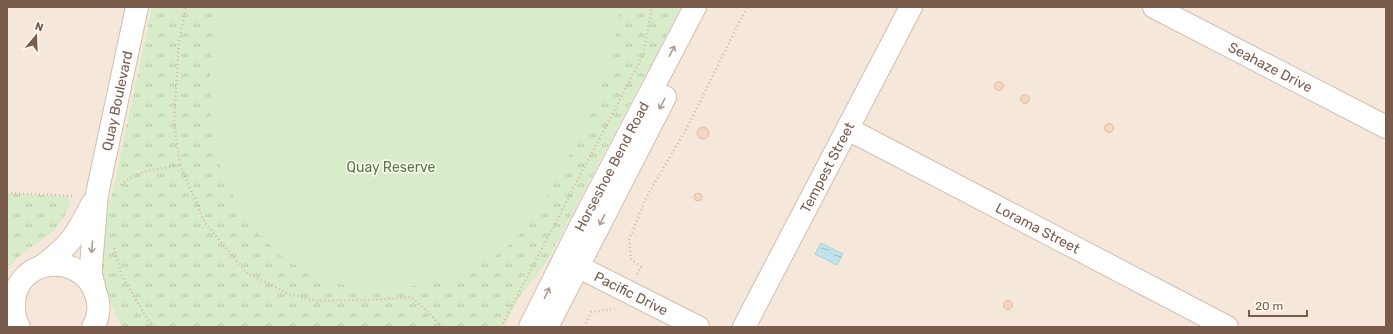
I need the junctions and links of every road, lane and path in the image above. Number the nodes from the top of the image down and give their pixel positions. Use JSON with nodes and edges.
{"nodes":[{"id":1,"x":137,"y":7,"type":"edge"},
{"id":2,"x":186,"y":7,"type":"edge"},
{"id":3,"x":652,"y":7,"type":"edge"},
{"id":4,"x":695,"y":7,"type":"edge"},
{"id":5,"x":711,"y":7,"type":"edge"},
{"id":6,"x":746,"y":7,"type":"edge"},
{"id":7,"x":911,"y":7,"type":"edge"},
{"id":8,"x":1154,"y":7,"type":"edge"},
{"id":9,"x":1386,"y":127,"type":"edge"},
{"id":10,"x":848,"y":128,"type":"junction"},
{"id":11,"x":180,"y":165,"type":"junction"},
{"id":12,"x":7,"y":193,"type":"edge"},
{"id":13,"x":104,"y":194,"type":"junction"},
{"id":14,"x":113,"y":241,"type":"dead end"},
{"id":15,"x":571,"y":263,"type":"junction"},
{"id":16,"x":42,"y":266,"type":"junction"},
{"id":17,"x":94,"y":286,"type":"junction"},
{"id":18,"x":628,"y":292,"type":"junction"},
{"id":19,"x":10,"y":309,"type":"edge"},
{"id":20,"x":100,"y":322,"type":"edge"},
{"id":21,"x":154,"y":326,"type":"edge"},
{"id":22,"x":20,"y":327,"type":"edge"},
{"id":23,"x":442,"y":327,"type":"edge"},
{"id":24,"x":501,"y":327,"type":"edge"},
{"id":25,"x":530,"y":327,"type":"edge"},
{"id":26,"x":547,"y":327,"type":"edge"},
{"id":27,"x":584,"y":327,"type":"edge"},
{"id":28,"x":698,"y":327,"type":"edge"},
{"id":29,"x":744,"y":327,"type":"edge"},
{"id":30,"x":1227,"y":327,"type":"edge"}],
"edges":[{"from":1,"to":13,"type":"street","name":"Quay Boulevard"},
{"from":2,"to":11,"type":"path"},
{"from":3,"to":24,"type":"path"},
{"from":15,"to":4,"type":"street","name":"Horseshoe Bend Road","one_way":true},
{"from":5,"to":15,"type":"street","name":"Horseshoe Bend Road","one_way":true},
{"from":6,"to":18,"type":"path"},
{"from":7,"to":10,"type":"street","name":"Tempest Street"},
{"from":8,"to":9,"type":"street","name":"Seahaze Drive"},
{"from":10,"to":29,"type":"street","name":"Tempest Street"},
{"from":10,"to":30,"type":"street","name":"Lorama Street"},
{"from":11,"to":13,"type":"path"},
{"from":11,"to":23,"type":"path"},
{"from":12,"to":13,"type":"path"},
{"from":13,"to":16,"type":"street","name":"Quay Boulevard"},
{"from":13,"to":17,"type":"street","name":"Quay Boulevard","one_way":true},
{"from":14,"to":21,"type":"path"},
{"from":15,"to":18,"type":"street","name":"Pacific Drive"},
{"from":25,"to":15,"type":"street","name":"Horseshoe Bend Road","one_way":true},
{"from":15,"to":26,"type":"street","name":"Horseshoe Bend Road"},
{"from":16,"to":17,"type":"street"},
{"from":16,"to":19,"type":"street","name":"Quay Boulevard"},
{"from":17,"to":20,"type":"street","name":"Quay Boulevard"},
{"from":18,"to":27,"type":"path"},
{"from":18,"to":28,"type":"street","name":"Pacific Drive"},
{"from":19,"to":22,"type":"street","name":"Quay Boulevard"}]}
